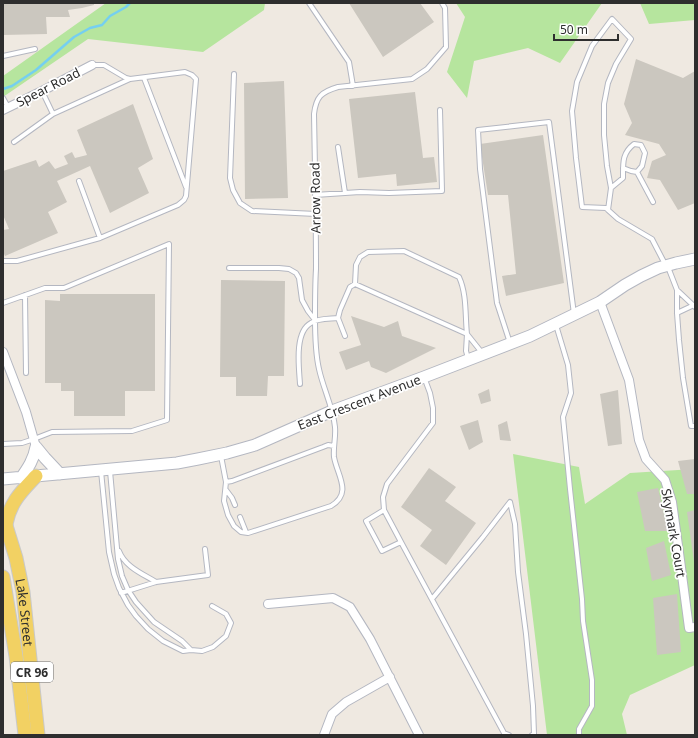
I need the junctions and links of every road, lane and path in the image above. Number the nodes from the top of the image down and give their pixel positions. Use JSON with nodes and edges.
{"nodes":[{"id":1,"x":308,"y":3,"type":"edge"},
{"id":2,"x":442,"y":3,"type":"edge"},
{"id":3,"x":35,"y":49,"type":"dead end"},
{"id":4,"x":3,"y":56,"type":"edge"},
{"id":5,"x":92,"y":64,"type":"joint"},
{"id":6,"x":234,"y":74,"type":"dead end"},
{"id":7,"x":144,"y":78,"type":"junction"},
{"id":8,"x":130,"y":79,"type":"junction"},
{"id":9,"x":353,"y":86,"type":"junction"},
{"id":10,"x":42,"y":91,"type":"junction"},
{"id":11,"x":3,"y":98,"type":"edge"},
{"id":12,"x":6,"y":109,"type":"edge"},
{"id":13,"x":440,"y":110,"type":"dead end"},
{"id":14,"x":53,"y":114,"type":"junction"},
{"id":15,"x":14,"y":142,"type":"dead end"},
{"id":16,"x":338,"y":147,"type":"dead end"},
{"id":17,"x":623,"y":168,"type":"junction"},
{"id":18,"x":637,"y":172,"type":"junction"},
{"id":19,"x":79,"y":181,"type":"dead end"},
{"id":20,"x":611,"y":188,"type":"junction"},
{"id":21,"x":187,"y":189,"type":"junction"},
{"id":22,"x":345,"y":193,"type":"junction"},
{"id":23,"x":315,"y":195,"type":"junction"},
{"id":24,"x":653,"y":202,"type":"dead end"},
{"id":25,"x":608,"y":210,"type":"junction"},
{"id":26,"x":316,"y":214,"type":"junction"},
{"id":27,"x":100,"y":238,"type":"junction"},
{"id":28,"x":695,"y":258,"type":"edge"},
{"id":29,"x":3,"y":261,"type":"edge"},
{"id":30,"x":667,"y":266,"type":"junction"},
{"id":31,"x":228,"y":268,"type":"dead end"},
{"id":32,"x":355,"y":284,"type":"junction"},
{"id":33,"x":677,"y":290,"type":"junction"},
{"id":34,"x":25,"y":295,"type":"junction"},
{"id":35,"x":600,"y":302,"type":"junction"},
{"id":36,"x":3,"y":303,"type":"edge"},
{"id":37,"x":694,"y":306,"type":"edge"},
{"id":38,"x":677,"y":313,"type":"junction"},
{"id":39,"x":574,"y":315,"type":"junction"},
{"id":40,"x":338,"y":318,"type":"junction"},
{"id":41,"x":315,"y":321,"type":"junction"},
{"id":42,"x":556,"y":324,"type":"junction"},
{"id":43,"x":467,"y":334,"type":"junction"},
{"id":44,"x":345,"y":336,"type":"dead end"},
{"id":45,"x":510,"y":344,"type":"junction"},
{"id":46,"x":3,"y":352,"type":"edge"},
{"id":47,"x":483,"y":354,"type":"junction"},
{"id":48,"x":468,"y":360,"type":"junction"},
{"id":49,"x":26,"y":373,"type":"dead end"},
{"id":50,"x":424,"y":377,"type":"junction"},
{"id":51,"x":300,"y":384,"type":"dead end"},
{"id":52,"x":332,"y":411,"type":"junction"},
{"id":53,"x":695,"y":426,"type":"edge"},
{"id":54,"x":35,"y":443,"type":"junction"},
{"id":55,"x":3,"y":444,"type":"edge"},
{"id":56,"x":334,"y":446,"type":"junction"},
{"id":57,"x":220,"y":454,"type":"junction"},
{"id":58,"x":106,"y":470,"type":"junction"},
{"id":59,"x":60,"y":474,"type":"junction"},
{"id":60,"x":36,"y":476,"type":"junction"},
{"id":61,"x":21,"y":478,"type":"junction"},
{"id":62,"x":3,"y":479,"type":"edge"},
{"id":63,"x":226,"y":482,"type":"junction"},
{"id":64,"x":225,"y":490,"type":"junction"},
{"id":65,"x":235,"y":505,"type":"dead end"},
{"id":66,"x":384,"y":510,"type":"junction"},
{"id":67,"x":240,"y":517,"type":"dead end"},
{"id":68,"x":5,"y":520,"type":"edge"},
{"id":69,"x":246,"y":532,"type":"junction"},
{"id":70,"x":401,"y":542,"type":"junction"},
{"id":71,"x":118,"y":547,"type":"junction"},
{"id":72,"x":205,"y":550,"type":"dead end"},
{"id":73,"x":3,"y":577,"type":"edge"},
{"id":74,"x":156,"y":582,"type":"junction"},
{"id":75,"x":128,"y":590,"type":"junction"},
{"id":76,"x":121,"y":593,"type":"junction"},
{"id":77,"x":432,"y":599,"type":"junction"},
{"id":78,"x":268,"y":604,"type":"dead end"},
{"id":79,"x":212,"y":606,"type":"dead end"},
{"id":80,"x":695,"y":627,"type":"edge"},
{"id":81,"x":191,"y":650,"type":"junction"},
{"id":82,"x":390,"y":677,"type":"junction"},
{"id":83,"x":25,"y":735,"type":"edge"},
{"id":84,"x":38,"y":735,"type":"edge"},
{"id":85,"x":324,"y":735,"type":"edge"},
{"id":86,"x":419,"y":735,"type":"edge"},
{"id":87,"x":509,"y":735,"type":"edge"},
{"id":88,"x":532,"y":735,"type":"edge"},
{"id":89,"x":579,"y":735,"type":"edge"}],
"edges":[{"from":1,"to":9,"type":"lane"},
{"from":2,"to":9,"type":"lane","name":"Arrow Road"},
{"from":3,"to":4,"type":"lane"},
{"from":5,"to":8,"type":"lane"},
{"from":5,"to":10,"type":"street","name":"Spear Road"},
{"from":6,"to":26,"type":"lane"},
{"from":7,"to":8,"type":"lane"},
{"from":7,"to":21,"type":"lane"},
{"from":7,"to":21,"type":"lane"},
{"from":8,"to":14,"type":"lane"},
{"from":9,"to":23,"type":"lane","name":"Arrow Road"},
{"from":10,"to":12,"type":"street","name":"Spear Road"},
{"from":10,"to":14,"type":"lane"},
{"from":11,"to":12,"type":"lane"},
{"from":13,"to":22,"type":"lane"},
{"from":14,"to":15,"type":"lane"},
{"from":16,"to":22,"type":"lane"},
{"from":17,"to":18,"type":"lane"},
{"from":17,"to":18,"type":"lane"},
{"from":17,"to":20,"type":"lane"},
{"from":18,"to":24,"type":"lane"},
{"from":19,"to":27,"type":"lane"},
{"from":20,"to":25,"type":"lane"},
{"from":20,"to":25,"type":"lane"},
{"from":21,"to":27,"type":"lane"},
{"from":22,"to":23,"type":"lane"},
{"from":23,"to":26,"type":"lane","name":"Arrow Road"},
{"from":25,"to":30,"type":"lane"},
{"from":26,"to":41,"type":"lane","name":"Arrow Road"},
{"from":27,"to":29,"type":"lane"},
{"from":28,"to":30,"type":"street","name":"East Crescent Avenue"},
{"from":30,"to":33,"type":"lane"},
{"from":30,"to":35,"type":"street","name":"East Crescent Avenue"},
{"from":31,"to":41,"type":"lane"},
{"from":32,"to":40,"type":"lane"},
{"from":32,"to":43,"type":"lane"},
{"from":32,"to":43,"type":"lane"},
{"from":33,"to":37,"type":"lane"},
{"from":33,"to":38,"type":"lane"},
{"from":34,"to":36,"type":"lane"},
{"from":34,"to":49,"type":"lane"},
{"from":34,"to":54,"type":"lane"},
{"from":35,"to":39,"type":"street","name":"East Crescent Avenue"},
{"from":35,"to":80,"type":"street","name":"Skymark Court"},
{"from":37,"to":38,"type":"lane"},
{"from":38,"to":53,"type":"lane"},
{"from":39,"to":42,"type":"street","name":"East Crescent Avenue"},
{"from":39,"to":45,"type":"lane"},
{"from":40,"to":41,"type":"lane"},
{"from":40,"to":44,"type":"lane"},
{"from":41,"to":51,"type":"lane"},
{"from":41,"to":52,"type":"lane","name":"Arrow Road"},
{"from":42,"to":45,"type":"street","name":"East Crescent Avenue"},
{"from":42,"to":89,"type":"lane"},
{"from":43,"to":47,"type":"lane"},
{"from":43,"to":48,"type":"lane"},
{"from":45,"to":47,"type":"street","name":"East Crescent Avenue"},
{"from":46,"to":54,"type":"street"},
{"from":47,"to":48,"type":"street","name":"East Crescent Avenue"},
{"from":48,"to":50,"type":"street","name":"East Crescent Avenue"},
{"from":50,"to":52,"type":"street","name":"East Crescent Avenue"},
{"from":50,"to":66,"type":"lane"},
{"from":52,"to":56,"type":"lane","name":"Arrow Road"},
{"from":52,"to":57,"type":"street","name":"East Crescent Avenue"},
{"from":54,"to":55,"type":"lane"},
{"from":54,"to":59,"type":"street"},
{"from":54,"to":61,"type":"street"},
{"from":56,"to":63,"type":"lane"},
{"from":56,"to":69,"type":"lane","name":"Arrow Road"},
{"from":57,"to":58,"type":"street","name":"East Crescent Avenue"},
{"from":57,"to":63,"type":"lane"},
{"from":58,"to":59,"type":"street","name":"East Crescent Avenue"},
{"from":58,"to":71,"type":"lane"},
{"from":58,"to":76,"type":"lane"},
{"from":59,"to":60,"type":"street","name":"East Crescent Avenue"},
{"from":60,"to":61,"type":"street","name":"East Crescent Avenue"},
{"from":60,"to":68,"type":"main road"},
{"from":61,"to":62,"type":"street","name":"East Crescent Avenue"},
{"from":63,"to":64,"type":"lane"},
{"from":64,"to":65,"type":"lane"},
{"from":64,"to":69,"type":"lane"},
{"from":66,"to":70,"type":"lane"},
{"from":66,"to":70,"type":"lane"},
{"from":67,"to":69,"type":"lane"},
{"from":68,"to":84,"type":"main road","name":"Lake Street","number":"CR 96"},
{"from":70,"to":77,"type":"lane"},
{"from":71,"to":74,"type":"lane"},
{"from":71,"to":75,"type":"lane"},
{"from":72,"to":74,"type":"lane"},
{"from":73,"to":83,"type":"main road","name":"Lake Street","number":"CR 96"},
{"from":74,"to":75,"type":"lane"},
{"from":75,"to":76,"type":"lane"},
{"from":75,"to":81,"type":"lane"},
{"from":76,"to":81,"type":"lane"},
{"from":77,"to":87,"type":"lane"},
{"from":77,"to":88,"type":"lane"},
{"from":78,"to":82,"type":"street"},
{"from":79,"to":81,"type":"lane"},
{"from":82,"to":85,"type":"street"},
{"from":82,"to":86,"type":"street"}]}
